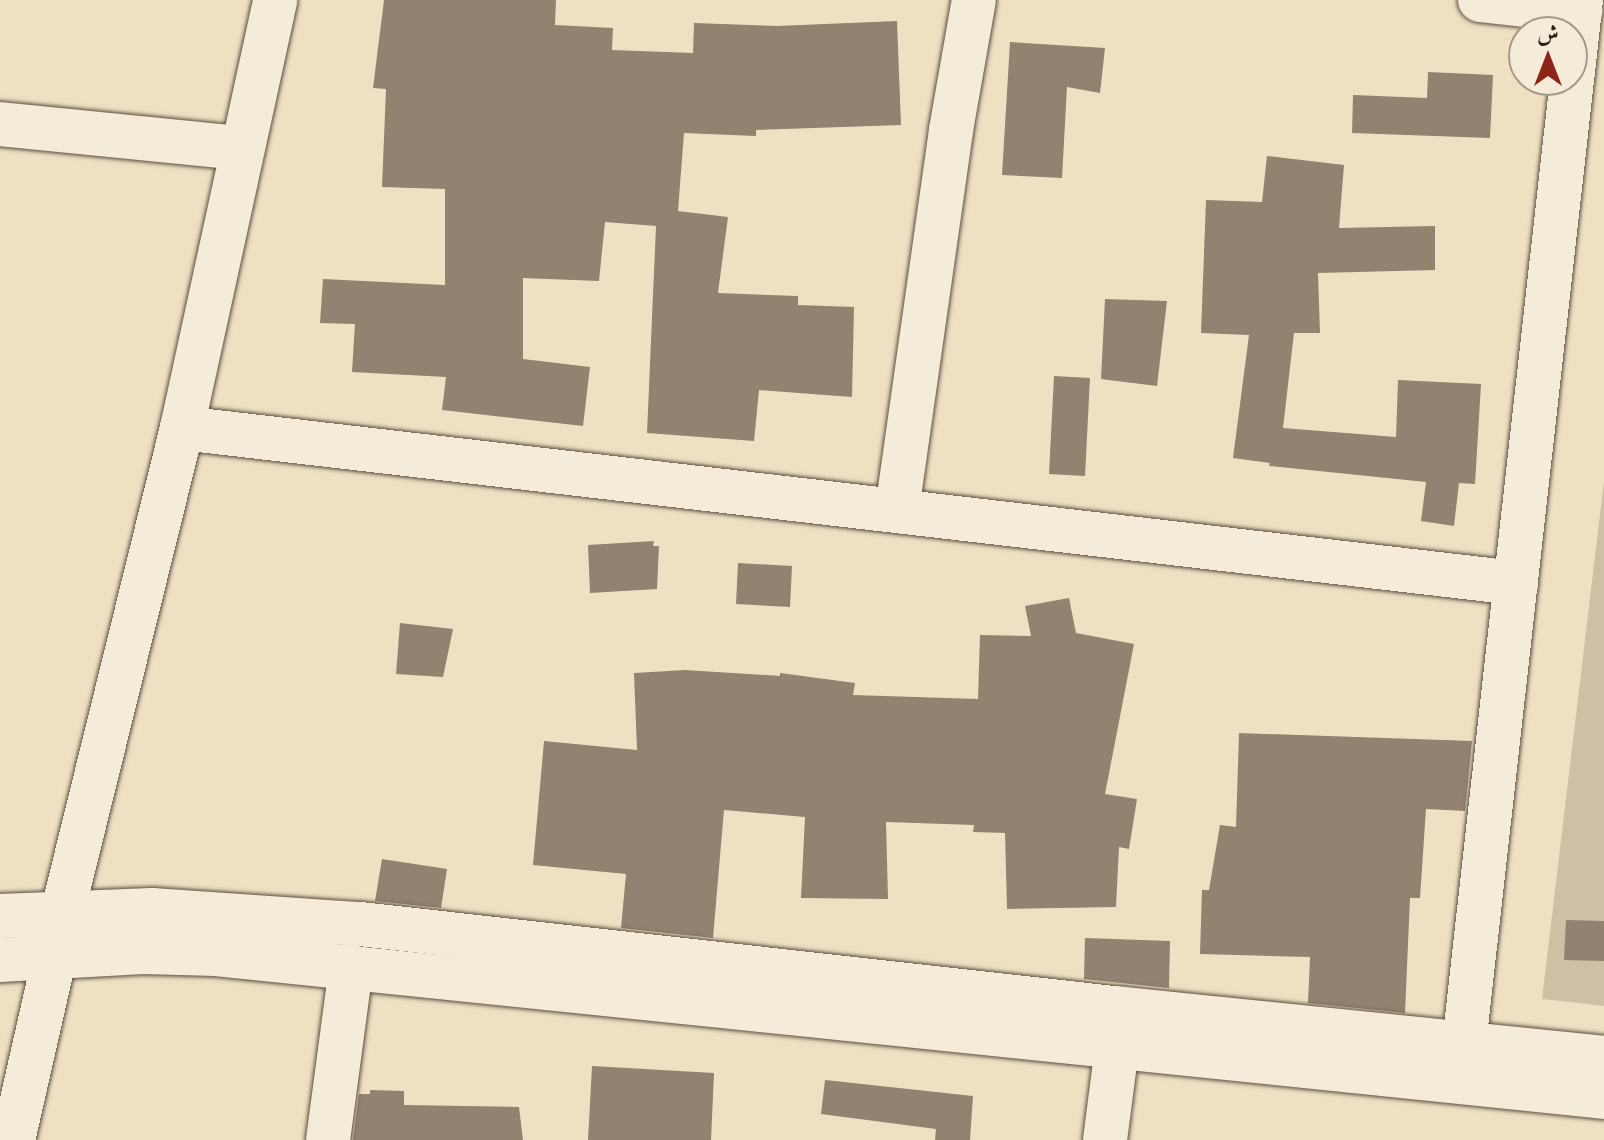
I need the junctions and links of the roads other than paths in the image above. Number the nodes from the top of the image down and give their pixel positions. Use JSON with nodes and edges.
{"nodes":[{"id":1,"x":275,"y":0,"type":"edge"},
{"id":2,"x":974,"y":0,"type":"edge"},
{"id":3,"x":1480,"y":0,"type":"edge"},
{"id":4,"x":1580,"y":6,"type":"edge"},
{"id":5,"x":0,"y":124,"type":"edge"},
{"id":6,"x":242,"y":148,"type":"junction"},
{"id":7,"x":182,"y":428,"type":"junction"},
{"id":8,"x":897,"y":510,"type":"junction"},
{"id":9,"x":1516,"y":583,"type":"junction"},
{"id":10,"x":62,"y":914,"type":"junction"},
{"id":11,"x":0,"y":916,"type":"edge"},
{"id":12,"x":54,"y":959,"type":"junction"},
{"id":13,"x":0,"y":960,"type":"edge"},
{"id":14,"x":351,"y":967,"type":"junction"},
{"id":15,"x":1117,"y":1048,"type":"junction"},
{"id":16,"x":1604,"y":1058,"type":"edge"},
{"id":17,"x":1462,"y":1061,"type":"junction"},
{"id":18,"x":1604,"y":1097,"type":"edge"},
{"id":19,"x":13,"y":1140,"type":"edge"},
{"id":20,"x":328,"y":1140,"type":"edge"},
{"id":21,"x":1105,"y":1140,"type":"edge"}],
"edges":[{"from":1,"to":6,"type":"street"},
{"from":2,"to":8,"type":"street"},
{"from":3,"to":4,"type":"street"},
{"from":4,"to":9,"type":"street"},
{"from":5,"to":6,"type":"street"},
{"from":6,"to":7,"type":"street"},
{"from":7,"to":8,"type":"street"},
{"from":7,"to":10,"type":"street"},
{"from":8,"to":9,"type":"street"},
{"from":9,"to":17,"type":"street"},
{"from":10,"to":11,"type":"street"},
{"from":10,"to":17,"type":"street"},
{"from":12,"to":13,"type":"street"},
{"from":12,"to":14,"type":"street"},
{"from":12,"to":19,"type":"street"},
{"from":14,"to":15,"type":"street"},
{"from":14,"to":20,"type":"street"},
{"from":15,"to":17,"type":"street"},
{"from":15,"to":21,"type":"street"},
{"from":16,"to":17,"type":"street"},
{"from":17,"to":18,"type":"street"}]}
